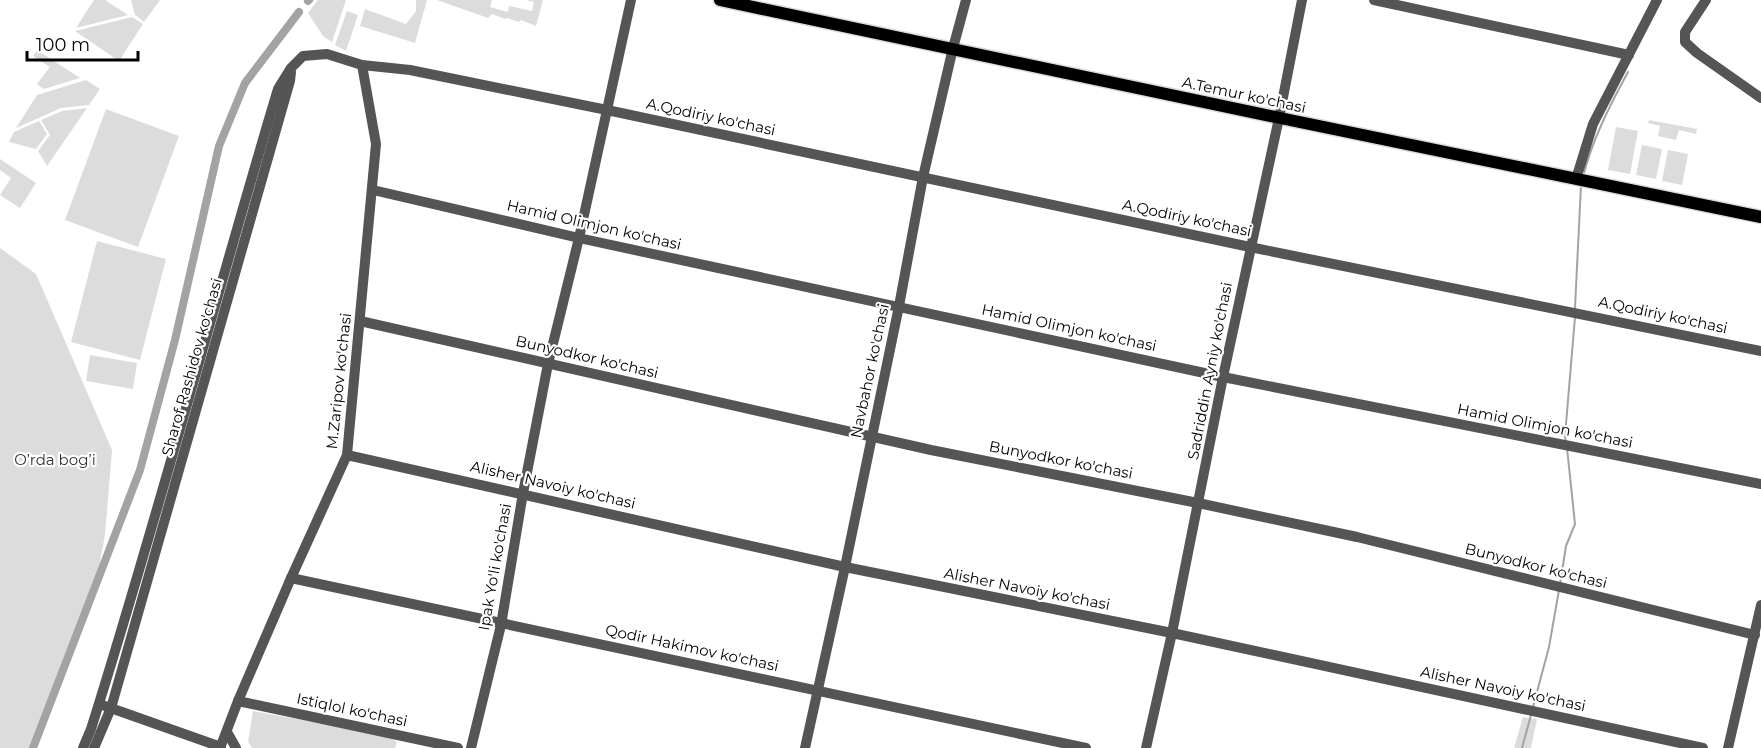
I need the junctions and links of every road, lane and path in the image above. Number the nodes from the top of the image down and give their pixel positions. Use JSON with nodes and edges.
{"nodes":[{"id":1,"x":631,"y":0,"type":"edge"},
{"id":2,"x":720,"y":0,"type":"edge"},
{"id":3,"x":966,"y":0,"type":"edge"},
{"id":4,"x":1302,"y":0,"type":"edge"},
{"id":5,"x":1374,"y":0,"type":"edge"},
{"id":6,"x":1657,"y":0,"type":"edge"},
{"id":7,"x":1706,"y":0,"type":"edge"},
{"id":8,"x":953,"y":48,"type":"junction"},
{"id":9,"x":1629,"y":55,"type":"junction"},
{"id":10,"x":362,"y":65,"type":"junction"},
{"id":11,"x":291,"y":68,"type":"junction"},
{"id":12,"x":1761,"y":98,"type":"edge"},
{"id":13,"x":607,"y":110,"type":"junction"},
{"id":14,"x":1279,"y":118,"type":"junction"},
{"id":15,"x":923,"y":177,"type":"junction"},
{"id":16,"x":1576,"y":179,"type":"junction"},
{"id":17,"x":373,"y":190,"type":"junction"},
{"id":18,"x":1761,"y":217,"type":"edge"},
{"id":19,"x":579,"y":238,"type":"junction"},
{"id":20,"x":1250,"y":247,"type":"junction"},
{"id":21,"x":899,"y":306,"type":"junction"},
{"id":22,"x":360,"y":321,"type":"junction"},
{"id":23,"x":1761,"y":351,"type":"edge"},
{"id":24,"x":548,"y":364,"type":"junction"},
{"id":25,"x":1223,"y":377,"type":"junction"},
{"id":26,"x":872,"y":437,"type":"junction"},
{"id":27,"x":347,"y":455,"type":"junction"},
{"id":28,"x":1761,"y":484,"type":"edge"},
{"id":29,"x":523,"y":493,"type":"junction"},
{"id":30,"x":1198,"y":502,"type":"junction"},
{"id":31,"x":845,"y":567,"type":"junction"},
{"id":32,"x":291,"y":578,"type":"junction"},
{"id":33,"x":1761,"y":605,"type":"edge"},
{"id":34,"x":501,"y":625,"type":"junction"},
{"id":35,"x":1172,"y":633,"type":"junction"},
{"id":36,"x":1755,"y":635,"type":"junction"},
{"id":37,"x":818,"y":690,"type":"junction"},
{"id":38,"x":238,"y":701,"type":"junction"},
{"id":39,"x":99,"y":704,"type":"junction"},
{"id":40,"x":111,"y":708,"type":"junction"},
{"id":41,"x":226,"y":732,"type":"junction"},
{"id":42,"x":83,"y":748,"type":"edge"},
{"id":43,"x":94,"y":748,"type":"edge"},
{"id":44,"x":221,"y":748,"type":"edge"},
{"id":45,"x":236,"y":748,"type":"edge"},
{"id":46,"x":458,"y":748,"type":"edge"},
{"id":47,"x":471,"y":748,"type":"edge"},
{"id":48,"x":805,"y":748,"type":"edge"},
{"id":49,"x":1086,"y":748,"type":"edge"},
{"id":50,"x":1146,"y":748,"type":"edge"},
{"id":51,"x":1703,"y":748,"type":"edge"},
{"id":52,"x":1728,"y":748,"type":"edge"}],
"edges":[{"from":1,"to":13,"type":"street","name":"Ipak Yo'li ko'chasi"},
{"from":2,"to":8,"type":"main road","name":"A.Temur ko'chasi"},
{"from":3,"to":8,"type":"street","name":"Navbahor ko'chasi"},
{"from":4,"to":14,"type":"street","name":"Sadriddin Ayniy ko'chasi"},
{"from":5,"to":9,"type":"street"},
{"from":6,"to":9,"type":"street"},
{"from":7,"to":12,"type":"street"},
{"from":8,"to":14,"type":"main road","name":"A.Temur ko'chasi"},
{"from":8,"to":15,"type":"street","name":"Navbahor ko'chasi"},
{"from":9,"to":16,"type":"street"},
{"from":10,"to":11,"type":"street"},
{"from":10,"to":13,"type":"street","name":"A.Qodiriy ko'chasi"},
{"from":10,"to":17,"type":"street","name":"M.Zaripov ko'chasi"},
{"from":11,"to":39,"type":"street"},
{"from":11,"to":40,"type":"street","name":"Sharof Rashidov ko'chasi"},
{"from":13,"to":15,"type":"street","name":"A.Qodiriy ko'chasi"},
{"from":13,"to":19,"type":"street","name":"Ipak Yo'li ko'chasi"},
{"from":14,"to":16,"type":"main road","name":"A.Temur ko'chasi"},
{"from":14,"to":20,"type":"street","name":"Sadriddin Ayniy ko'chasi"},
{"from":15,"to":20,"type":"street","name":"A.Qodiriy ko'chasi"},
{"from":15,"to":21,"type":"street","name":"Navbahor ko'chasi"},
{"from":16,"to":18,"type":"main road","name":"A.Temur ko'chasi"},
{"from":17,"to":19,"type":"street","name":"Hamid Olimjon ko'chasi"},
{"from":17,"to":22,"type":"street","name":"M.Zaripov ko'chasi"},
{"from":19,"to":21,"type":"street","name":"Hamid Olimjon ko'chasi"},
{"from":19,"to":24,"type":"street","name":"Ipak Yo'li ko'chasi"},
{"from":20,"to":23,"type":"street","name":"A.Qodiriy ko'chasi"},
{"from":20,"to":25,"type":"street","name":"Sadriddin Ayniy ko'chasi"},
{"from":21,"to":25,"type":"street","name":"Hamid Olimjon ko'chasi"},
{"from":21,"to":26,"type":"street","name":"Navbahor ko'chasi"},
{"from":22,"to":24,"type":"street","name":"Bunyodkor ko'chasi"},
{"from":22,"to":27,"type":"street","name":"M.Zaripov ko'chasi"},
{"from":24,"to":26,"type":"street","name":"Bunyodkor ko'chasi"},
{"from":24,"to":29,"type":"street","name":"Ipak Yo'li ko'chasi"},
{"from":25,"to":28,"type":"street","name":"Hamid Olimjon ko'chasi"},
{"from":25,"to":30,"type":"street","name":"Sadriddin Ayniy ko'chasi"},
{"from":26,"to":30,"type":"street","name":"Bunyodkor ko'chasi"},
{"from":26,"to":31,"type":"street","name":"Navbahor ko'chasi"},
{"from":27,"to":29,"type":"street","name":"Alisher Navoiy ko'chasi"},
{"from":27,"to":32,"type":"street","name":"M.Zaripov ko'chasi"},
{"from":29,"to":31,"type":"street","name":"Alisher Navoiy ko'chasi"},
{"from":29,"to":34,"type":"street","name":"Ipak Yo'li ko'chasi"},
{"from":30,"to":35,"type":"street","name":"Sadriddin Ayniy ko'chasi"},
{"from":30,"to":36,"type":"street","name":"Bunyodkor ko'chasi"},
{"from":31,"to":35,"type":"street","name":"Alisher Navoiy ko'chasi"},
{"from":31,"to":37,"type":"street","name":"Navbahor ko'chasi"},
{"from":32,"to":34,"type":"street","name":"Qodir Hakimov ko'chasi"},
{"from":32,"to":38,"type":"street","name":"M.Zaripov ko'chasi"},
{"from":33,"to":36,"type":"street"},
{"from":34,"to":37,"type":"street","name":"Qodir Hakimov ko'chasi"},
{"from":34,"to":47,"type":"street","name":"Ipak Yo'li ko'chasi"},
{"from":35,"to":50,"type":"street","name":"Sadriddin Ayniy ko'chasi"},
{"from":35,"to":51,"type":"street","name":"Alisher Navoiy ko'chasi"},
{"from":36,"to":52,"type":"street"},
{"from":37,"to":48,"type":"street","name":"Navbahor ko'chasi"},
{"from":37,"to":49,"type":"street","name":"Qodir Hakimov ko'chasi"},
{"from":38,"to":41,"type":"street","name":"M.Zaripov ko'chasi"},
{"from":38,"to":46,"type":"street","name":"Istiqlol ko'chasi"},
{"from":39,"to":40,"type":"street","name":"M.Zaripov ko'chasi"},
{"from":39,"to":42,"type":"street"},
{"from":40,"to":43,"type":"street","name":"Sharof Rashidov ko'chasi"},
{"from":40,"to":44,"type":"street","name":"M.Zaripov ko'chasi"},
{"from":41,"to":44,"type":"street","name":"M.Zaripov ko'chasi"},
{"from":41,"to":45,"type":"street"}]}
